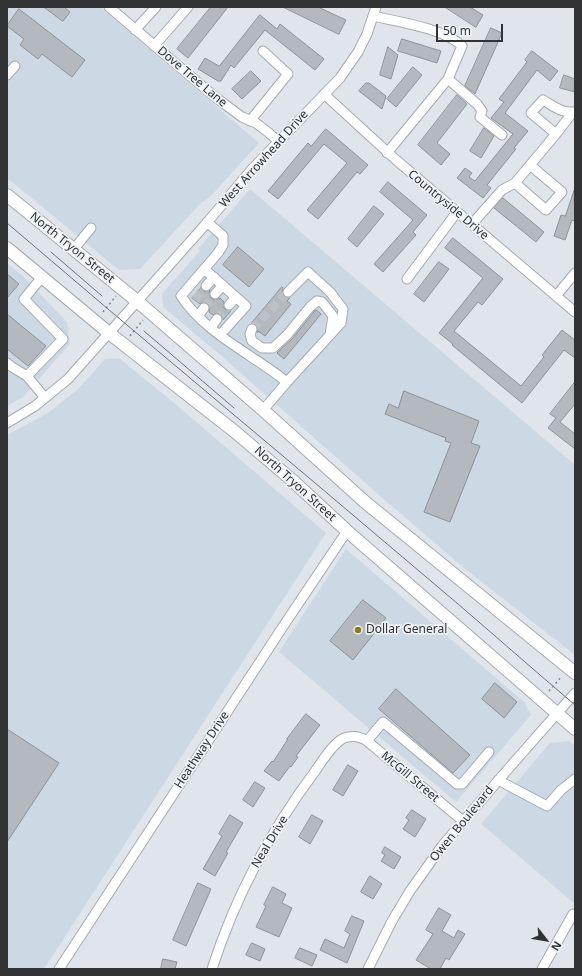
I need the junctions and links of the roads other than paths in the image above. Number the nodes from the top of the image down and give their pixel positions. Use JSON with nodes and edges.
{"nodes":[{"id":1,"x":109,"y":7,"type":"edge"},
{"id":2,"x":156,"y":7,"type":"edge"},
{"id":3,"x":188,"y":7,"type":"edge"},
{"id":4,"x":374,"y":9,"type":"edge"},
{"id":5,"x":135,"y":30,"type":"junction"},
{"id":6,"x":154,"y":46,"type":"junction"},
{"id":7,"x":263,"y":51,"type":"dead end"},
{"id":8,"x":15,"y":66,"type":"dead end"},
{"id":9,"x":7,"y":75,"type":"edge"},
{"id":10,"x":448,"y":80,"type":"junction"},
{"id":11,"x":324,"y":94,"type":"junction"},
{"id":12,"x":574,"y":112,"type":"edge"},
{"id":13,"x":250,"y":121,"type":"junction"},
{"id":14,"x":556,"y":134,"type":"junction"},
{"id":15,"x":502,"y":135,"type":"dead end"},
{"id":16,"x":278,"y":141,"type":"junction"},
{"id":17,"x":387,"y":152,"type":"junction"},
{"id":18,"x":530,"y":165,"type":"junction"},
{"id":19,"x":515,"y":183,"type":"junction"},
{"id":20,"x":7,"y":196,"type":"edge"},
{"id":21,"x":456,"y":212,"type":"junction"},
{"id":22,"x":208,"y":222,"type":"junction"},
{"id":23,"x":472,"y":224,"type":"junction"},
{"id":24,"x":91,"y":228,"type":"dead end"},
{"id":25,"x":7,"y":248,"type":"edge"},
{"id":26,"x":73,"y":250,"type":"junction"},
{"id":27,"x":204,"y":269,"type":"junction"},
{"id":28,"x":575,"y":273,"type":"edge"},
{"id":29,"x":42,"y":277,"type":"junction"},
{"id":30,"x":214,"y":277,"type":"junction"},
{"id":31,"x":407,"y":280,"type":"dead end"},
{"id":32,"x":223,"y":285,"type":"junction"},
{"id":33,"x":206,"y":286,"type":"tunnel mouth"},
{"id":34,"x":288,"y":292,"type":"tunnel mouth"},
{"id":35,"x":215,"y":294,"type":"tunnel mouth"},
{"id":36,"x":556,"y":296,"type":"junction"},
{"id":37,"x":236,"y":297,"type":"junction"},
{"id":38,"x":195,"y":300,"type":"tunnel mouth"},
{"id":39,"x":137,"y":302,"type":"junction"},
{"id":40,"x":229,"y":306,"type":"tunnel mouth"},
{"id":41,"x":188,"y":308,"type":"junction"},
{"id":42,"x":204,"y":308,"type":"tunnel mouth"},
{"id":43,"x":575,"y":312,"type":"edge"},
{"id":44,"x":198,"y":316,"type":"junction"},
{"id":45,"x":218,"y":319,"type":"tunnel mouth"},
{"id":46,"x":211,"y":327,"type":"junction"},
{"id":47,"x":252,"y":329,"type":"dead end"},
{"id":48,"x":109,"y":333,"type":"junction"},
{"id":49,"x":220,"y":335,"type":"junction"},
{"id":50,"x":330,"y":335,"type":"junction"},
{"id":51,"x":7,"y":363,"type":"edge"},
{"id":52,"x":27,"y":376,"type":"junction"},
{"id":53,"x":287,"y":382,"type":"junction"},
{"id":54,"x":45,"y":398,"type":"junction"},
{"id":55,"x":263,"y":410,"type":"junction"},
{"id":56,"x":7,"y":423,"type":"edge"},
{"id":57,"x":347,"y":531,"type":"junction"},
{"id":58,"x":570,"y":673,"type":"edge"},
{"id":59,"x":575,"y":693,"type":"edge"},
{"id":60,"x":556,"y":713,"type":"junction"},
{"id":61,"x":575,"y":729,"type":"edge"},
{"id":62,"x":356,"y":736,"type":"joint"},
{"id":63,"x":367,"y":741,"type":"junction"},
{"id":64,"x":489,"y":752,"type":"dead end"},
{"id":65,"x":575,"y":779,"type":"edge"},
{"id":66,"x":498,"y":780,"type":"junction"},
{"id":67,"x":463,"y":821,"type":"junction"},
{"id":68,"x":573,"y":914,"type":"dead end"},
{"id":69,"x":59,"y":969,"type":"edge"},
{"id":70,"x":212,"y":969,"type":"edge"},
{"id":71,"x":368,"y":969,"type":"edge"},
{"id":72,"x":542,"y":969,"type":"edge"}],
"edges":[{"from":1,"to":5,"type":"street","name":"Dove Tree Lane"},
{"from":2,"to":5,"type":"street"},
{"from":3,"to":6,"type":"street"},
{"from":4,"to":10,"type":"street"},
{"from":4,"to":11,"type":"street","name":"West Arrowhead Drive"},
{"from":5,"to":6,"type":"street","name":"Dove Tree Lane"},
{"from":6,"to":13,"type":"street","name":"Dove Tree Lane"},
{"from":7,"to":13,"type":"street"},
{"from":8,"to":9,"type":"street"},
{"from":10,"to":15,"type":"street"},
{"from":10,"to":17,"type":"street"},
{"from":11,"to":16,"type":"street","name":"West Arrowhead Drive"},
{"from":11,"to":17,"type":"street","name":"Countryside Drive"},
{"from":12,"to":14,"type":"street"},
{"from":12,"to":14,"type":"street"},
{"from":13,"to":16,"type":"street","name":"Dove Tree Lane"},
{"from":14,"to":18,"type":"street"},
{"from":16,"to":22,"type":"street","name":"West Arrowhead Drive"},
{"from":17,"to":21,"type":"street","name":"Countryside Drive"},
{"from":18,"to":19,"type":"street"},
{"from":18,"to":19,"type":"street"},
{"from":19,"to":23,"type":"street"},
{"from":20,"to":26,"type":"main road","name":"North Tryon Street"},
{"from":21,"to":23,"type":"street","name":"Countryside Drive"},
{"from":21,"to":31,"type":"street"},
{"from":22,"to":27,"type":"street"},
{"from":22,"to":39,"type":"street","name":"West Arrowhead Drive"},
{"from":23,"to":36,"type":"street","name":"Countryside Drive"},
{"from":24,"to":26,"type":"street"},
{"from":25,"to":29,"type":"main road","name":"North Tryon Street"},
{"from":26,"to":39,"type":"main road","name":"North Tryon Street"},
{"from":27,"to":30,"type":"street"},
{"from":27,"to":41,"type":"street"},
{"from":28,"to":36,"type":"street"},
{"from":29,"to":48,"type":"main road","name":"North Tryon Street"},
{"from":29,"to":52,"type":"street"},
{"from":30,"to":32,"type":"street"},
{"from":30,"to":33,"type":"street"},
{"from":32,"to":35,"type":"street"},
{"from":32,"to":37,"type":"street"},
{"from":34,"to":50,"type":"street"},
{"from":36,"to":43,"type":"street","name":"Countryside Drive"},
{"from":37,"to":40,"type":"street"},
{"from":37,"to":49,"type":"street"},
{"from":38,"to":41,"type":"street"},
{"from":39,"to":48,"type":"street","name":"West Arrowhead Drive"},
{"from":39,"to":55,"type":"main road","name":"North Tryon Street"},
{"from":41,"to":44,"type":"street"},
{"from":42,"to":44,"type":"street"},
{"from":44,"to":46,"type":"street"},
{"from":45,"to":46,"type":"street"},
{"from":46,"to":49,"type":"street"},
{"from":47,"to":50,"type":"street"},
{"from":48,"to":54,"type":"street","name":"West Arrowhead Drive"},
{"from":48,"to":57,"type":"main road","name":"North Tryon Street"},
{"from":49,"to":53,"type":"street"},
{"from":50,"to":53,"type":"street"},
{"from":51,"to":52,"type":"street"},
{"from":52,"to":54,"type":"street"},
{"from":53,"to":55,"type":"street"},
{"from":54,"to":56,"type":"street","name":"West Arrowhead Drive"},
{"from":55,"to":58,"type":"main road","name":"North Tryon Street"},
{"from":57,"to":60,"type":"main road","name":"North Tryon Street"},
{"from":57,"to":69,"type":"street","name":"Heathway Drive"},
{"from":59,"to":60,"type":"street","name":"Owen Boulevard"},
{"from":60,"to":61,"type":"main road","name":"North Tryon Street"},
{"from":60,"to":66,"type":"street","name":"Owen Boulevard"},
{"from":62,"to":63,"type":"street","name":"McGill Street"},
{"from":62,"to":70,"type":"street","name":"Neal Drive"},
{"from":63,"to":64,"type":"street"},
{"from":63,"to":67,"type":"street","name":"McGill Street"},
{"from":65,"to":66,"type":"street"},
{"from":66,"to":67,"type":"street","name":"Owen Boulevard"},
{"from":67,"to":71,"type":"street","name":"Owen Boulevard"},
{"from":68,"to":72,"type":"street"}]}
